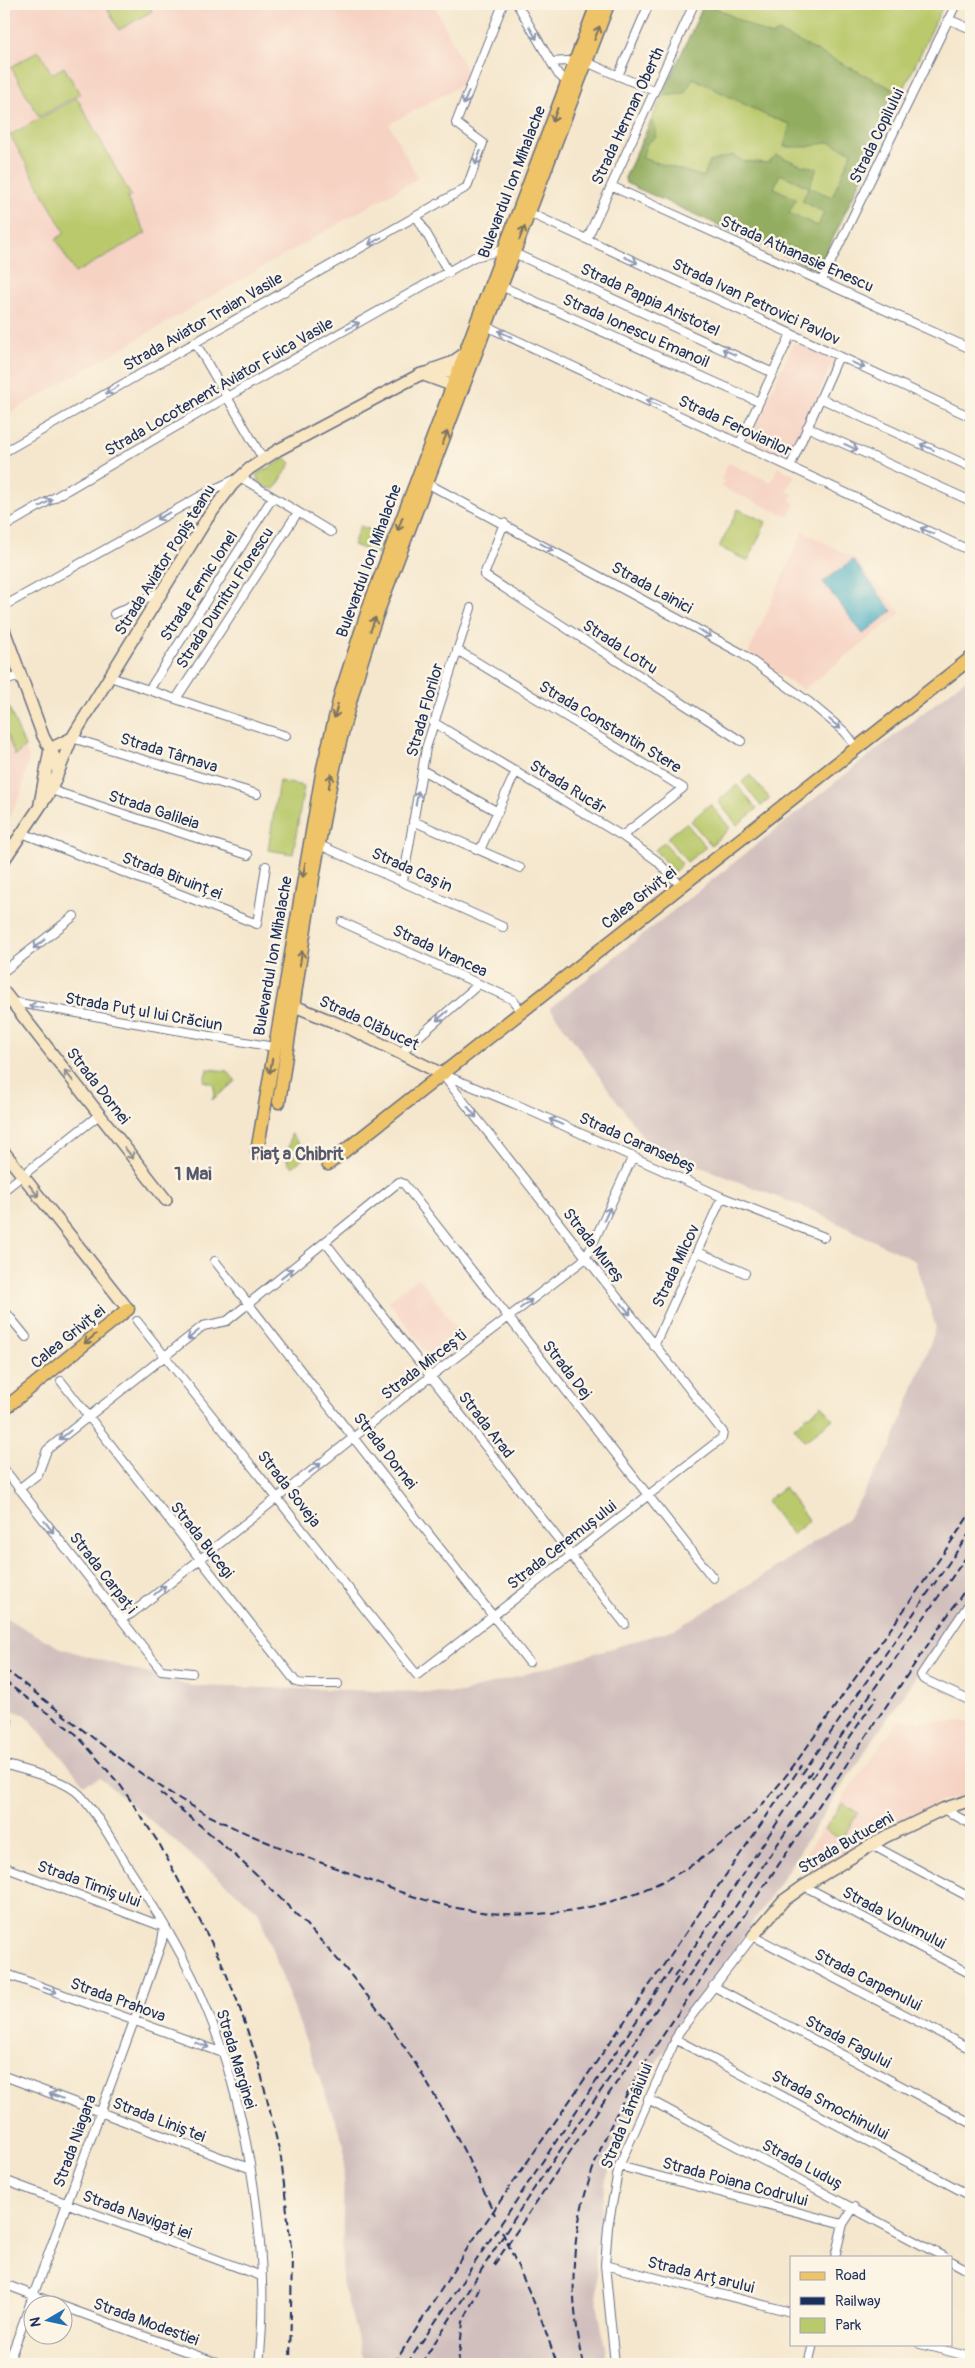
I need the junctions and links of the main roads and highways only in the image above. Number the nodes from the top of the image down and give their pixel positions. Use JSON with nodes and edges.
{"nodes":[{"id":1,"x":597,"y":4,"type":"edge"},
{"id":2,"x":608,"y":4,"type":"edge"},
{"id":3,"x":571,"y":86,"type":"junction"},
{"id":4,"x":509,"y":251,"type":"junction"},
{"id":5,"x":460,"y":382,"type":"junction"},
{"id":6,"x":971,"y":658,"type":"edge"},
{"id":7,"x":314,"y":842,"type":"junction"},
{"id":8,"x":279,"y":1102,"type":"road end"},
{"id":9,"x":257,"y":1152,"type":"dead end"},
{"id":10,"x":328,"y":1164,"type":"dead end"},
{"id":11,"x":128,"y":1309,"type":"road end"},
{"id":12,"x":4,"y":1408,"type":"edge"}],
"edges":[{"from":1,"to":3,"type":"main road","name":"Bulevardul Ion Mihalache"},
{"from":3,"to":2,"type":"main road","name":"Bulevardul Ion Mihalache","one_way":true},
{"from":3,"to":4,"type":"main road","name":"Bulevardul Ion Mihalache","one_way":true},
{"from":4,"to":3,"type":"main road","name":"Bulevardul Ion Mihalache","one_way":true},
{"from":4,"to":5,"type":"main road","name":"Bulevardul Ion Mihalache"},
{"from":4,"to":5,"type":"main road","name":"Bulevardul Ion Mihalache"},
{"from":5,"to":7,"type":"main road","name":"Bulevardul Ion Mihalache"},
{"from":6,"to":10,"type":"main road","name":"Calea Griviței"},
{"from":8,"to":7,"type":"main road","name":"Bulevardul Ion Mihalache","one_way":true},
{"from":7,"to":9,"type":"main road","name":"Bulevardul Ion Mihalache","one_way":true},
{"from":11,"to":12,"type":"main road","name":"Calea Griviței","one_way":true}]}
